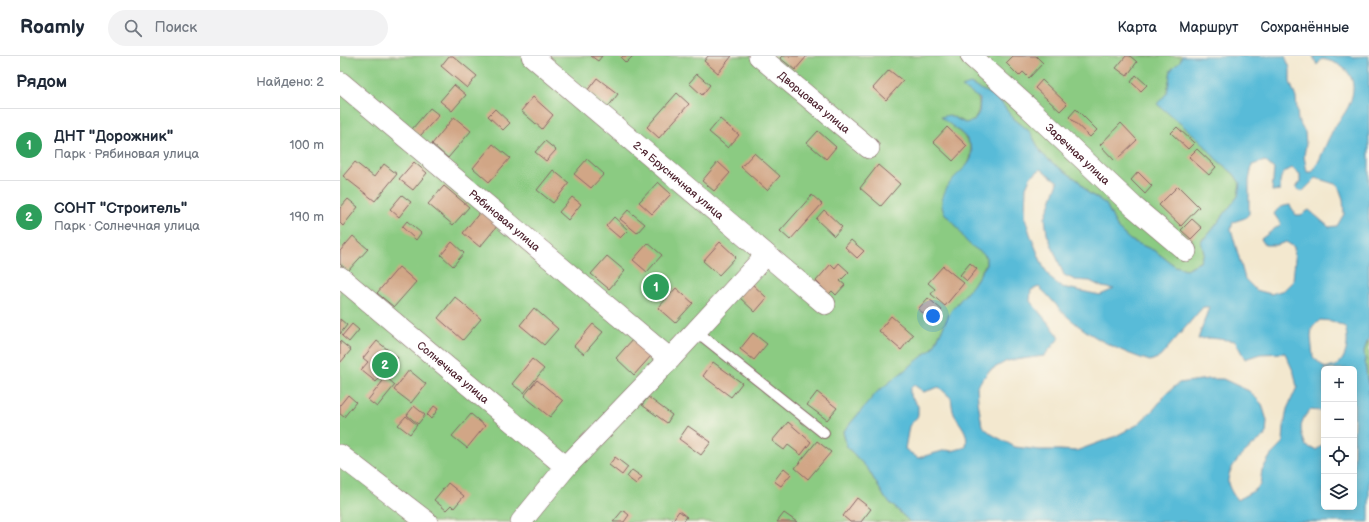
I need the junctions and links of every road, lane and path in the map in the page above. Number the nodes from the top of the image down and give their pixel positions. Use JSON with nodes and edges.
{"nodes":[{"id":1,"x":532,"y":56,"type":"edge"},
{"id":2,"x":759,"y":56,"type":"edge"},
{"id":3,"x":971,"y":56,"type":"edge"},
{"id":4,"x":340,"y":82,"type":"edge"},
{"id":5,"x":869,"y":148,"type":"dead end"},
{"id":6,"x":1186,"y":251,"type":"dead end"},
{"id":7,"x":766,"y":255,"type":"junction"},
{"id":8,"x":340,"y":277,"type":"edge"},
{"id":9,"x":825,"y":304,"type":"dead end"},
{"id":10,"x":696,"y":331,"type":"junction"},
{"id":11,"x":670,"y":359,"type":"junction"},
{"id":12,"x":824,"y":433,"type":"dead end"},
{"id":13,"x":340,"y":454,"type":"edge"},
{"id":14,"x":566,"y":467,"type":"junction"},
{"id":15,"x":427,"y":522,"type":"edge"},
{"id":16,"x":521,"y":522,"type":"edge"}],
"edges":[{"from":1,"to":7,"type":"street","name":"2-я Брусничная улица"},
{"from":2,"to":5,"type":"street","name":"Дворцовая улица"},
{"from":3,"to":6,"type":"street","name":"Заречная улица"},
{"from":4,"to":11,"type":"street","name":"Рябиновая улица"},
{"from":7,"to":9,"type":"street","name":"2-я Брусничная улица"},
{"from":7,"to":10,"type":"street"},
{"from":8,"to":14,"type":"street","name":"Солнечная улица"},
{"from":10,"to":11,"type":"street"},
{"from":10,"to":12,"type":"lane"},
{"from":11,"to":14,"type":"street"},
{"from":13,"to":15,"type":"street"},
{"from":14,"to":16,"type":"street"}]}
